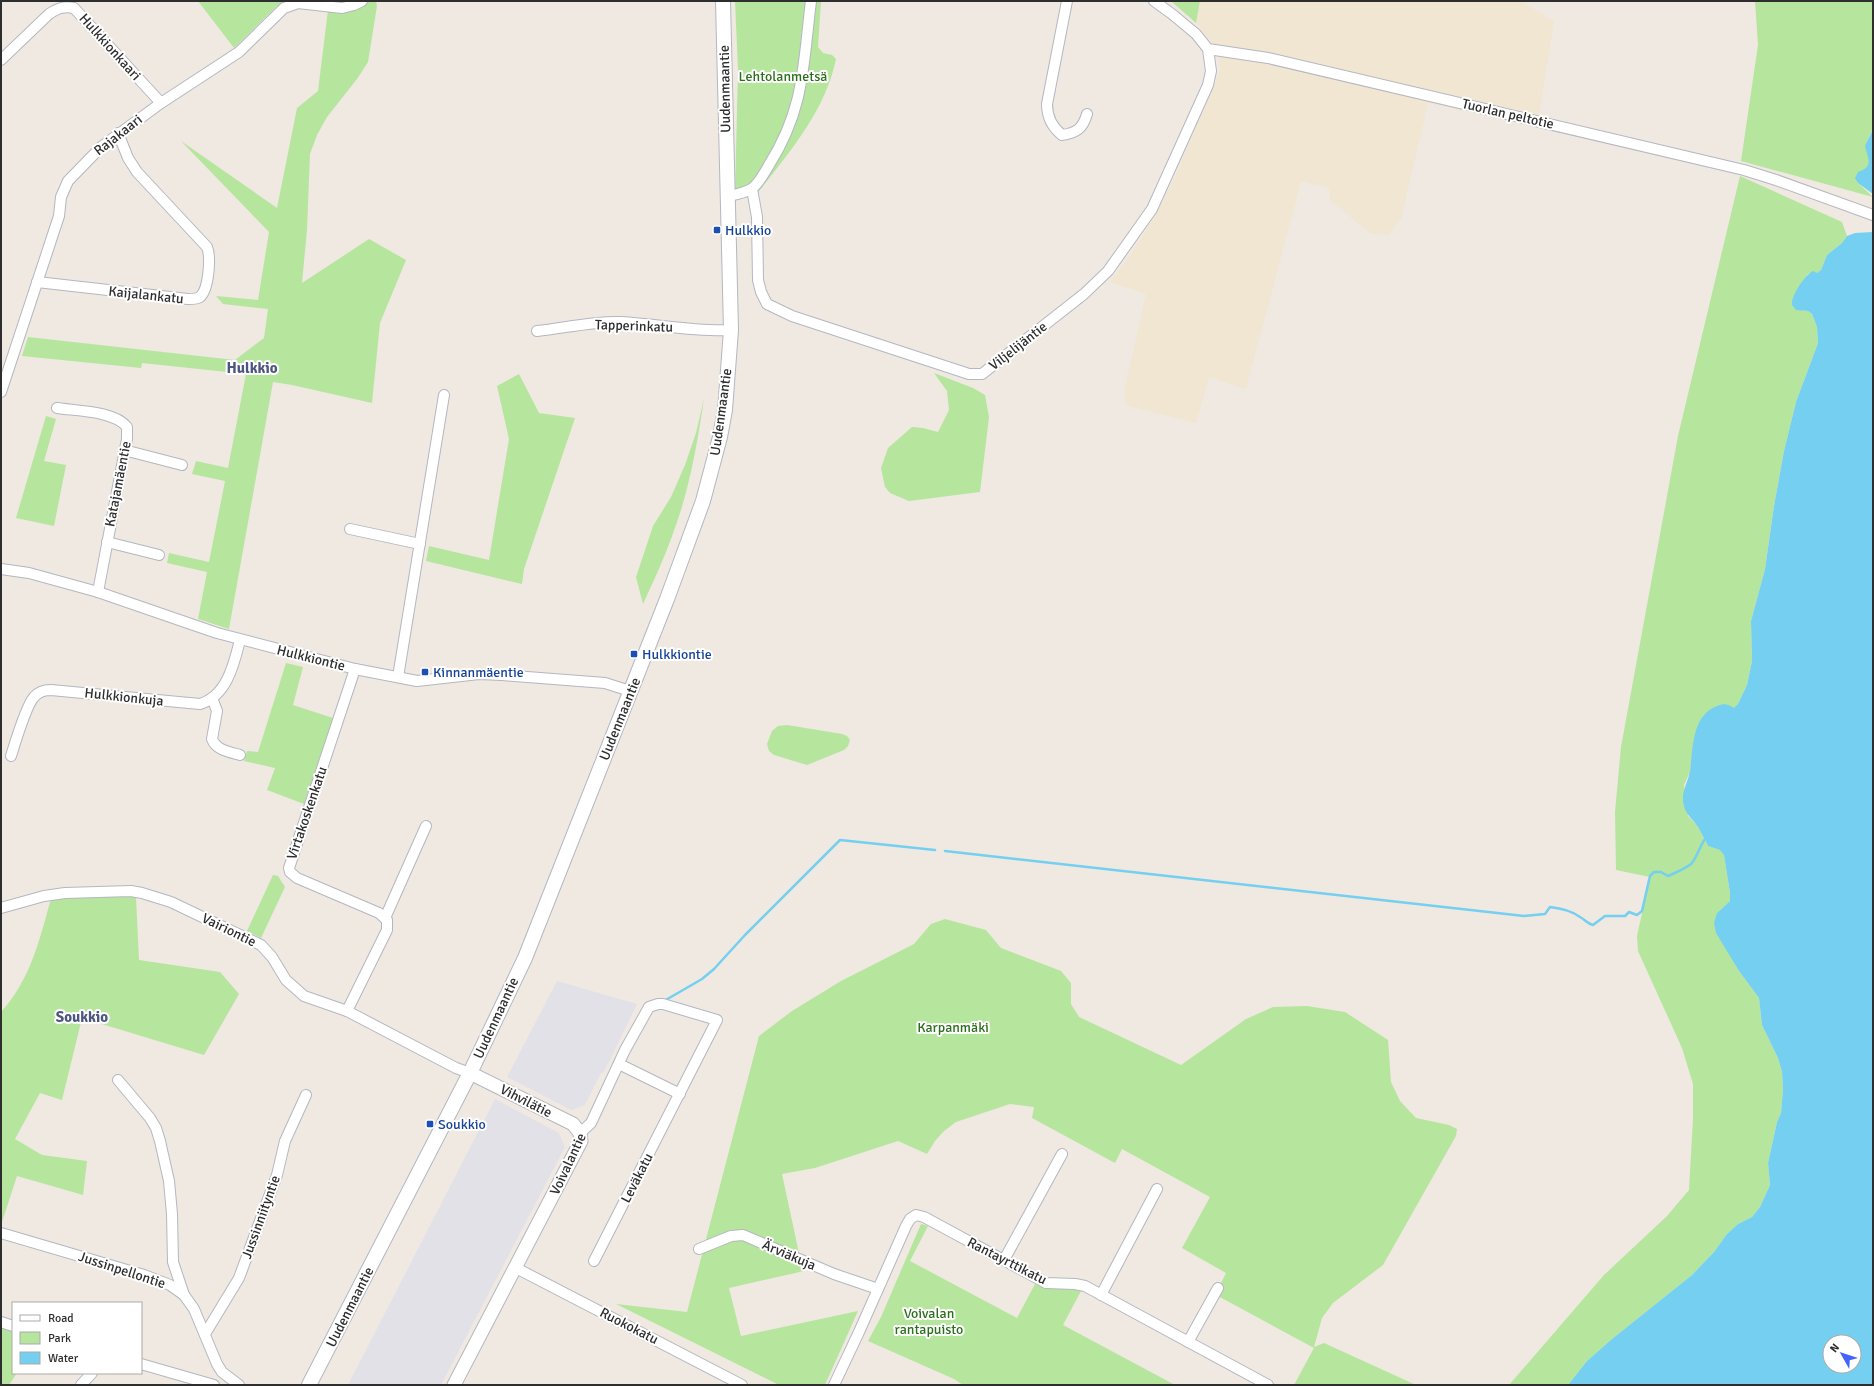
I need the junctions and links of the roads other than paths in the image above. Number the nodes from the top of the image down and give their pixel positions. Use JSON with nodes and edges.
{"nodes":[{"id":1,"x":362,"y":1,"type":"edge"},
{"id":2,"x":723,"y":1,"type":"edge"},
{"id":3,"x":811,"y":1,"type":"edge"},
{"id":4,"x":1067,"y":1,"type":"edge"},
{"id":5,"x":1154,"y":1,"type":"edge"},
{"id":6,"x":1208,"y":49,"type":"junction"},
{"id":7,"x":1,"y":60,"type":"edge"},
{"id":8,"x":160,"y":103,"type":"junction"},
{"id":9,"x":1087,"y":114,"type":"dead end"},
{"id":10,"x":118,"y":133,"type":"junction"},
{"id":11,"x":752,"y":189,"type":"junction"},
{"id":12,"x":728,"y":197,"type":"junction"},
{"id":13,"x":1873,"y":215,"type":"edge"},
{"id":14,"x":37,"y":282,"type":"junction"},
{"id":15,"x":731,"y":330,"type":"junction"},
{"id":16,"x":536,"y":331,"type":"dead end"},
{"id":17,"x":1,"y":392,"type":"edge"},
{"id":18,"x":444,"y":395,"type":"dead end"},
{"id":19,"x":57,"y":408,"type":"dead end"},
{"id":20,"x":124,"y":450,"type":"junction"},
{"id":21,"x":182,"y":465,"type":"dead end"},
{"id":22,"x":350,"y":528,"type":"dead end"},
{"id":23,"x":107,"y":542,"type":"junction"},
{"id":24,"x":420,"y":544,"type":"junction"},
{"id":25,"x":158,"y":555,"type":"dead end"},
{"id":26,"x":1,"y":569,"type":"edge"},
{"id":27,"x":98,"y":592,"type":"junction"},
{"id":28,"x":240,"y":640,"type":"junction"},
{"id":29,"x":355,"y":669,"type":"junction"},
{"id":30,"x":398,"y":677,"type":"junction"},
{"id":31,"x":630,"y":691,"type":"junction"},
{"id":32,"x":212,"y":698,"type":"junction"},
{"id":33,"x":240,"y":755,"type":"dead end"},
{"id":34,"x":10,"y":756,"type":"dead end"},
{"id":35,"x":426,"y":826,"type":"dead end"},
{"id":36,"x":1,"y":908,"type":"edge"},
{"id":37,"x":385,"y":918,"type":"junction"},
{"id":38,"x":347,"y":1011,"type":"junction"},
{"id":39,"x":717,"y":1020,"type":"joint"},
{"id":40,"x":619,"y":1064,"type":"junction"},
{"id":41,"x":470,"y":1073,"type":"junction"},
{"id":42,"x":118,"y":1080,"type":"dead end"},
{"id":43,"x":680,"y":1094,"type":"junction"},
{"id":44,"x":306,"y":1095,"type":"dead end"},
{"id":45,"x":580,"y":1133,"type":"junction"},
{"id":46,"x":1062,"y":1154,"type":"dead end"},
{"id":47,"x":1157,"y":1189,"type":"dead end"},
{"id":48,"x":1,"y":1232,"type":"edge"},
{"id":49,"x":699,"y":1249,"type":"dead end"},
{"id":50,"x":1004,"y":1260,"type":"junction"},
{"id":51,"x":594,"y":1261,"type":"dead end"},
{"id":52,"x":516,"y":1268,"type":"junction"},
{"id":53,"x":1218,"y":1288,"type":"dead end"},
{"id":54,"x":878,"y":1289,"type":"junction"},
{"id":55,"x":184,"y":1295,"type":"junction"},
{"id":56,"x":1101,"y":1295,"type":"junction"},
{"id":57,"x":1,"y":1322,"type":"edge"},
{"id":58,"x":12,"y":1326,"type":"edge"},
{"id":59,"x":205,"y":1334,"type":"junction"},
{"id":60,"x":1188,"y":1342,"type":"junction"},
{"id":61,"x":142,"y":1364,"type":"edge"},
{"id":62,"x":222,"y":1372,"type":"junction"},
{"id":63,"x":91,"y":1374,"type":"edge"},
{"id":64,"x":81,"y":1385,"type":"edge"},
{"id":65,"x":214,"y":1385,"type":"edge"},
{"id":66,"x":239,"y":1385,"type":"edge"},
{"id":67,"x":309,"y":1385,"type":"edge"},
{"id":68,"x":454,"y":1385,"type":"edge"},
{"id":69,"x":742,"y":1385,"type":"edge"},
{"id":70,"x":834,"y":1385,"type":"edge"},
{"id":71,"x":1268,"y":1385,"type":"edge"}],
"edges":[{"from":1,"to":8,"type":"street","name":"Rajakaari"},
{"from":2,"to":12,"type":"main road","name":"Uudenmaantie"},
{"from":3,"to":11,"type":"street"},
{"from":4,"to":9,"type":"street"},
{"from":5,"to":6,"type":"street"},
{"from":6,"to":11,"type":"street","name":"Viljelijäntie"},
{"from":6,"to":13,"type":"street","name":"Tuorlan peltotie"},
{"from":7,"to":8,"type":"street","name":"Hulkkionkaari"},
{"from":8,"to":10,"type":"street","name":"Rajakaari"},
{"from":10,"to":14,"type":"street","name":"Rajakaari"},
{"from":10,"to":14,"type":"street","name":"Kaijalankatu"},
{"from":11,"to":12,"type":"street"},
{"from":12,"to":15,"type":"main road","name":"Uudenmaantie"},
{"from":14,"to":17,"type":"street","name":"Rajakaari"},
{"from":15,"to":16,"type":"street","name":"Tapperinkatu"},
{"from":15,"to":31,"type":"main road","name":"Uudenmaantie"},
{"from":18,"to":24,"type":"street"},
{"from":19,"to":20,"type":"street","name":"Katajamäentie"},
{"from":20,"to":21,"type":"street"},
{"from":20,"to":23,"type":"street","name":"Katajamäentie"},
{"from":22,"to":24,"type":"street"},
{"from":23,"to":25,"type":"street"},
{"from":23,"to":27,"type":"street","name":"Katajamäentie"},
{"from":24,"to":30,"type":"street"},
{"from":26,"to":27,"type":"street","name":"Hulkkiontie"},
{"from":27,"to":28,"type":"street","name":"Hulkkiontie"},
{"from":28,"to":29,"type":"street","name":"Hulkkiontie"},
{"from":28,"to":32,"type":"street"},
{"from":29,"to":30,"type":"street","name":"Hulkkiontie"},
{"from":29,"to":37,"type":"street","name":"Virtakoskenkatu"},
{"from":30,"to":31,"type":"street","name":"Hulkkiontie"},
{"from":31,"to":41,"type":"main road","name":"Uudenmaantie"},
{"from":32,"to":33,"type":"street"},
{"from":32,"to":34,"type":"street","name":"Hulkkionkuja"},
{"from":35,"to":37,"type":"street"},
{"from":36,"to":38,"type":"street","name":"Vairiontie"},
{"from":37,"to":38,"type":"street"},
{"from":38,"to":41,"type":"street","name":"Vairiontie"},
{"from":39,"to":40,"type":"street","name":"Voivalantie"},
{"from":39,"to":43,"type":"street","name":"Leväkatu"},
{"from":40,"to":43,"type":"street"},
{"from":40,"to":45,"type":"street","name":"Voivalantie"},
{"from":41,"to":45,"type":"street","name":"Vihvilätie"},
{"from":41,"to":67,"type":"main road","name":"Uudenmaantie"},
{"from":42,"to":55,"type":"street"},
{"from":43,"to":51,"type":"street","name":"Leväkatu"},
{"from":44,"to":59,"type":"street","name":"Jussinniityntie"},
{"from":45,"to":52,"type":"street","name":"Voivalantie"},
{"from":46,"to":50,"type":"street"},
{"from":47,"to":56,"type":"street"},
{"from":48,"to":55,"type":"street","name":"Jussinpellontie"},
{"from":49,"to":54,"type":"street","name":"Ärviäkuja"},
{"from":50,"to":54,"type":"street","name":"Rantayrttikatu"},
{"from":50,"to":56,"type":"street","name":"Rantayrttikatu"},
{"from":52,"to":68,"type":"street","name":"Voivalantie"},
{"from":52,"to":69,"type":"street","name":"Ruokokatu"},
{"from":53,"to":60,"type":"street"},
{"from":54,"to":70,"type":"street","name":"Rantayrttikatu"},
{"from":55,"to":59,"type":"street","name":"Jussinpellontie"},
{"from":56,"to":60,"type":"street","name":"Rantayrttikatu"},
{"from":57,"to":58,"type":"street"},
{"from":59,"to":62,"type":"street","name":"Jussinpellontie"},
{"from":60,"to":71,"type":"street","name":"Rantayrttikatu"},
{"from":61,"to":65,"type":"street"},
{"from":62,"to":65,"type":"street"},
{"from":62,"to":66,"type":"street","name":"Jussinpellontie"},
{"from":63,"to":64,"type":"street"}]}
